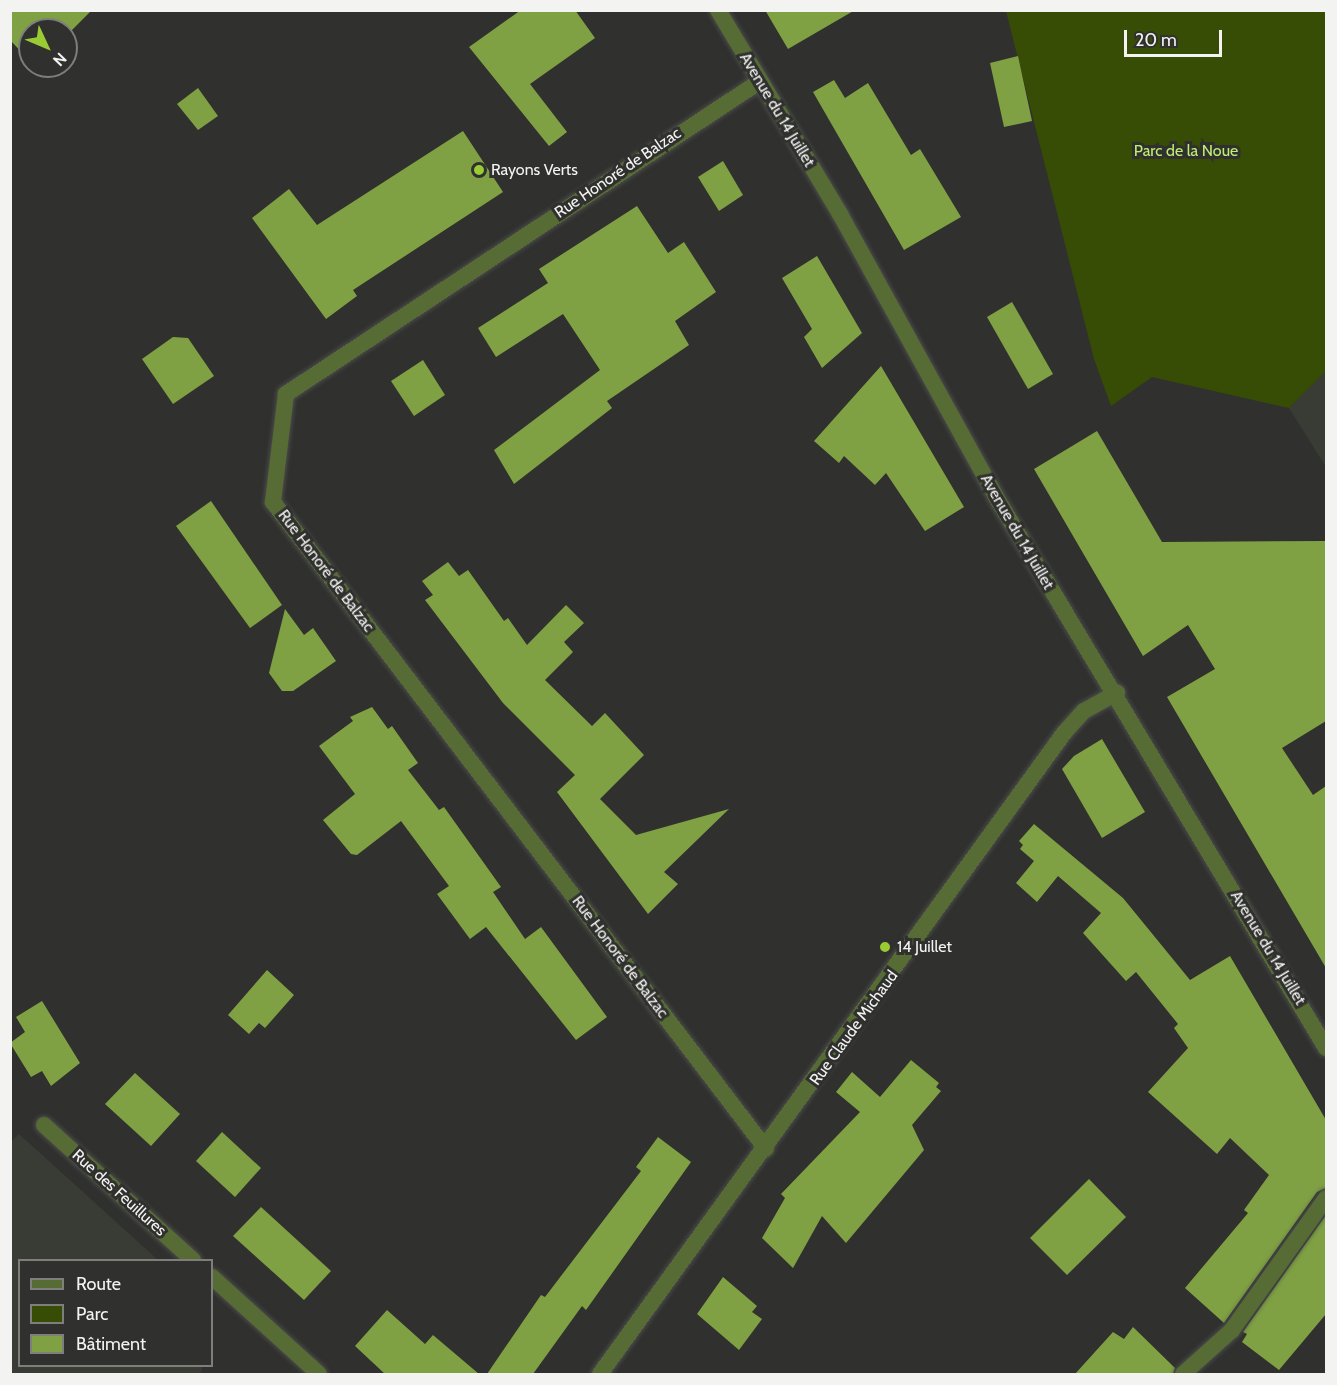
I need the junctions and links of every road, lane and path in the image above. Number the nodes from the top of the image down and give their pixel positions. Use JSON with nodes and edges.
{"nodes":[{"id":1,"x":718,"y":10,"type":"edge"},
{"id":2,"x":759,"y":82,"type":"junction"},
{"id":3,"x":1117,"y":693,"type":"junction"},
{"id":4,"x":1326,"y":1048,"type":"edge"},
{"id":5,"x":44,"y":1125,"type":"dead end"},
{"id":6,"x":766,"y":1149,"type":"junction"},
{"id":7,"x":1326,"y":1198,"type":"edge"},
{"id":8,"x":192,"y":1259,"type":"edge"},
{"id":9,"x":213,"y":1278,"type":"edge"},
{"id":10,"x":319,"y":1374,"type":"edge"},
{"id":11,"x":600,"y":1374,"type":"edge"},
{"id":12,"x":1183,"y":1374,"type":"edge"}],
"edges":[{"from":1,"to":2,"type":"street","name":"Avenue du 14 Juillet"},
{"from":2,"to":3,"type":"street","name":"Avenue du 14 Juillet"},
{"from":2,"to":6,"type":"street","name":"Rue Honoré de Balzac"},
{"from":3,"to":4,"type":"street","name":"Avenue du 14 Juillet"},
{"from":3,"to":6,"type":"street","name":"Rue Claude Michaud"},
{"from":5,"to":8,"type":"street","name":"Rue des Feuillures"},
{"from":6,"to":11,"type":"street","name":"Rue Claude Michaud"},
{"from":7,"to":12,"type":"street"},
{"from":9,"to":10,"type":"street"}]}
